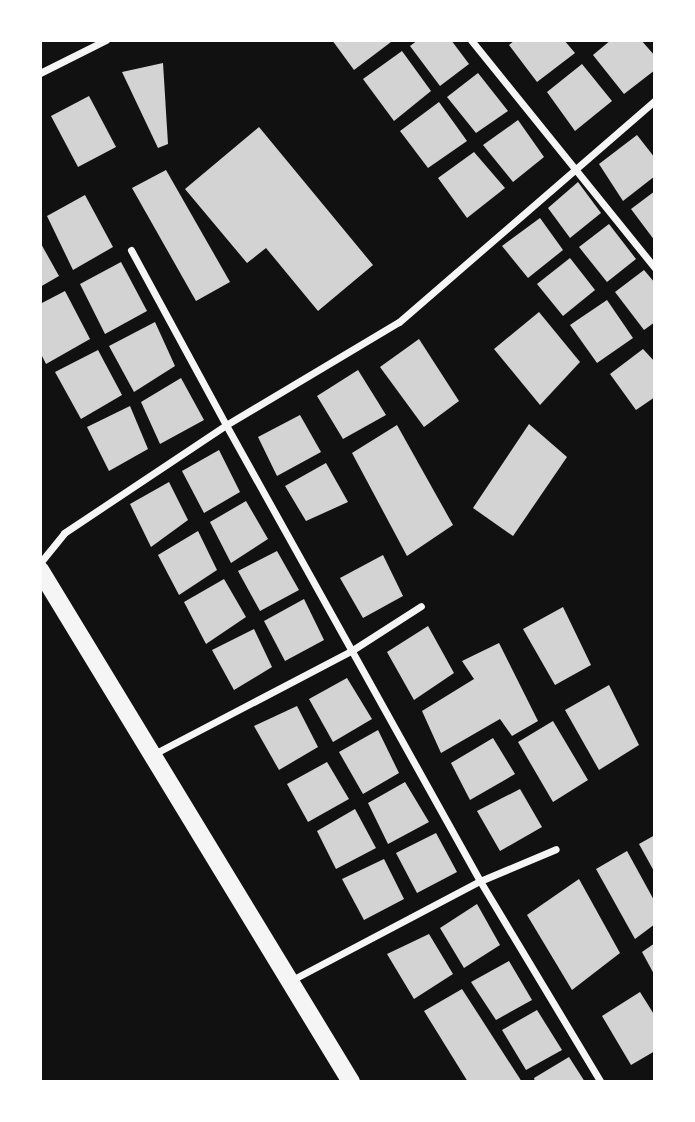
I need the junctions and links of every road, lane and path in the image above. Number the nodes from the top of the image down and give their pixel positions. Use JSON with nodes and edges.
{"nodes":[{"id":1,"x":106,"y":40,"type":"edge"},
{"id":2,"x":471,"y":40,"type":"edge"},
{"id":3,"x":40,"y":73,"type":"edge"},
{"id":4,"x":655,"y":100,"type":"edge"},
{"id":5,"x":578,"y":169,"type":"junction"},
{"id":6,"x":131,"y":250,"type":"dead end"},
{"id":7,"x":655,"y":268,"type":"edge"},
{"id":8,"x":226,"y":425,"type":"junction"},
{"id":9,"x":40,"y":563,"type":"edge"},
{"id":10,"x":40,"y":570,"type":"edge"},
{"id":11,"x":421,"y":606,"type":"dead end"},
{"id":12,"x":351,"y":651,"type":"junction"},
{"id":13,"x":151,"y":755,"type":"junction"},
{"id":14,"x":555,"y":849,"type":"dead end"},
{"id":15,"x":480,"y":881,"type":"junction"},
{"id":16,"x":287,"y":982,"type":"junction"},
{"id":17,"x":351,"y":1082,"type":"edge"},
{"id":18,"x":601,"y":1082,"type":"edge"}],
"edges":[{"from":1,"to":3,"type":"street"},
{"from":2,"to":5,"type":"street"},
{"from":4,"to":5,"type":"street"},
{"from":5,"to":7,"type":"street"},
{"from":5,"to":8,"type":"street"},
{"from":6,"to":8,"type":"street"},
{"from":8,"to":9,"type":"street"},
{"from":8,"to":12,"type":"street"},
{"from":10,"to":13,"type":"main road"},
{"from":11,"to":12,"type":"street"},
{"from":12,"to":13,"type":"street"},
{"from":12,"to":15,"type":"street"},
{"from":13,"to":16,"type":"main road"},
{"from":14,"to":15,"type":"street"},
{"from":15,"to":16,"type":"street"},
{"from":15,"to":18,"type":"street"},
{"from":16,"to":17,"type":"main road"}]}
